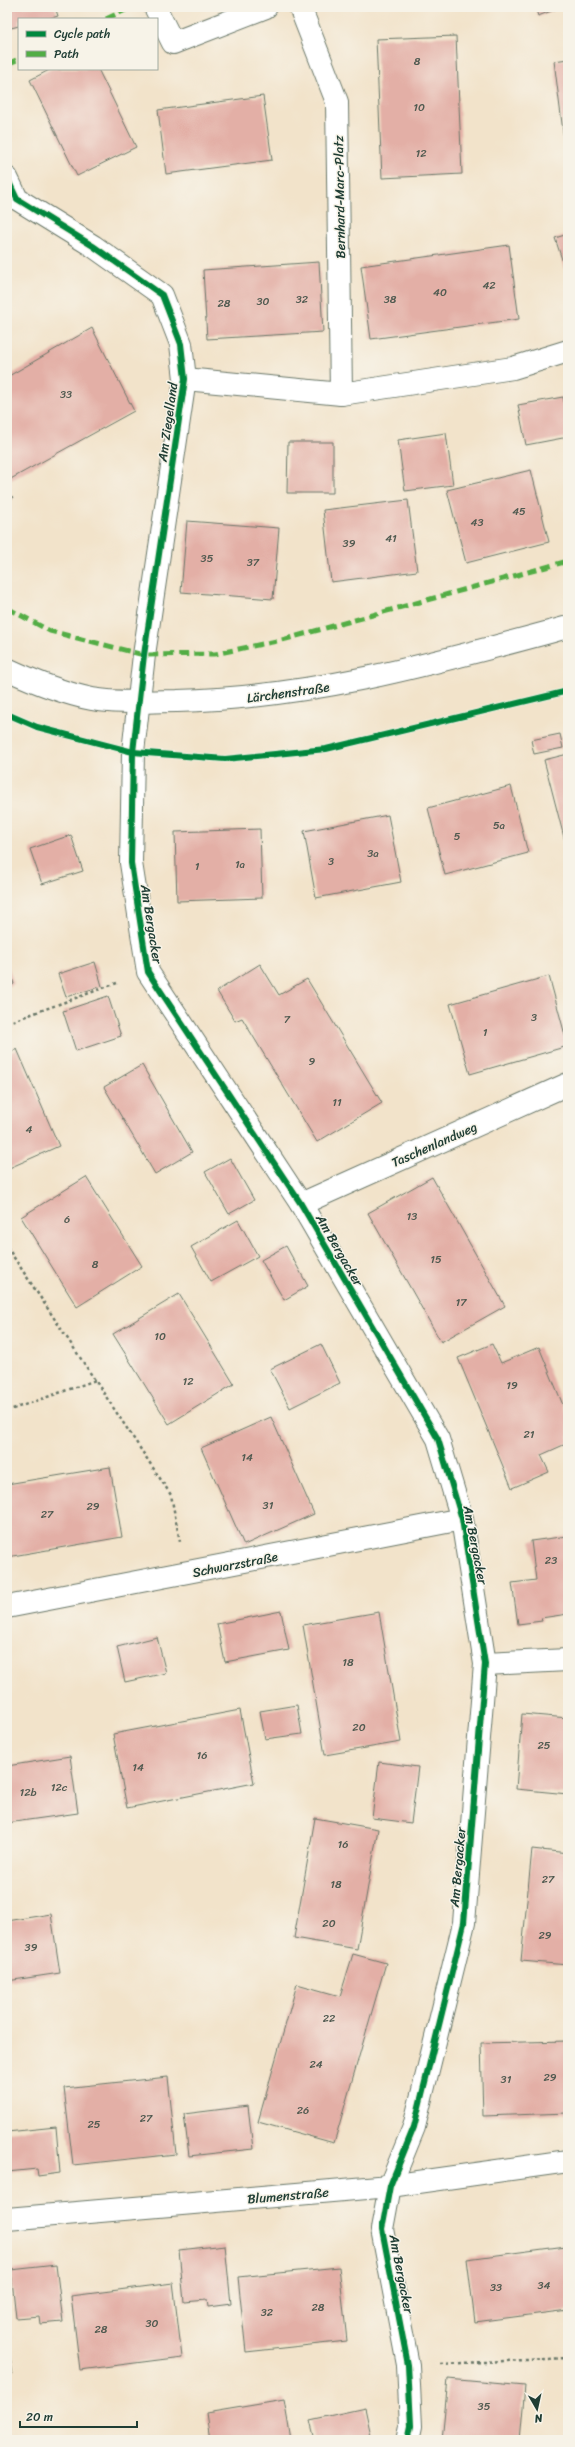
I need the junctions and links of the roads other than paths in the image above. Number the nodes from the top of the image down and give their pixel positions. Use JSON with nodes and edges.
{"nodes":[{"id":1,"x":155,"y":7,"type":"edge"},
{"id":2,"x":266,"y":7,"type":"edge"},
{"id":3,"x":300,"y":7,"type":"edge"},
{"id":4,"x":7,"y":178,"type":"edge"},
{"id":5,"x":568,"y":351,"type":"edge"},
{"id":6,"x":185,"y":380,"type":"junction"},
{"id":7,"x":341,"y":394,"type":"junction"},
{"id":8,"x":568,"y":627,"type":"edge"},
{"id":9,"x":7,"y":669,"type":"edge"},
{"id":10,"x":139,"y":701,"type":"junction"},
{"id":11,"x":568,"y":1084,"type":"edge"},
{"id":12,"x":301,"y":1204,"type":"junction"},
{"id":13,"x":462,"y":1518,"type":"junction"},
{"id":14,"x":7,"y":1607,"type":"edge"},
{"id":15,"x":568,"y":1660,"type":"edge"},
{"id":16,"x":485,"y":1664,"type":"junction"},
{"id":17,"x":568,"y":2161,"type":"edge"},
{"id":18,"x":390,"y":2186,"type":"junction"},
{"id":19,"x":7,"y":2219,"type":"edge"},
{"id":20,"x":408,"y":2440,"type":"edge"}],
"edges":[{"from":1,"to":2,"type":"street"},
{"from":3,"to":7,"type":"street","name":"Bernhard-Marc-Platz"},
{"from":4,"to":6,"type":"street","name":"Am Ziegelland"},
{"from":5,"to":7,"type":"street","name":"Am Ziegelland"},
{"from":6,"to":7,"type":"street","name":"Am Ziegelland"},
{"from":6,"to":10,"type":"street","name":"Am Ziegelland"},
{"from":8,"to":10,"type":"street","name":"Lärchenstraße"},
{"from":9,"to":10,"type":"street","name":"Lärchenstraße"},
{"from":10,"to":12,"type":"street","name":"Am Bergacker"},
{"from":11,"to":12,"type":"street","name":"Taschenlandweg"},
{"from":12,"to":13,"type":"street","name":"Am Bergacker"},
{"from":13,"to":14,"type":"street","name":"Schwarzstraße"},
{"from":13,"to":16,"type":"street","name":"Am Bergacker"},
{"from":15,"to":16,"type":"street"},
{"from":16,"to":18,"type":"street","name":"Am Bergacker"},
{"from":17,"to":18,"type":"street","name":"Blumenstraße"},
{"from":18,"to":19,"type":"street","name":"Blumenstraße"},
{"from":18,"to":20,"type":"street","name":"Am Bergacker"}]}
